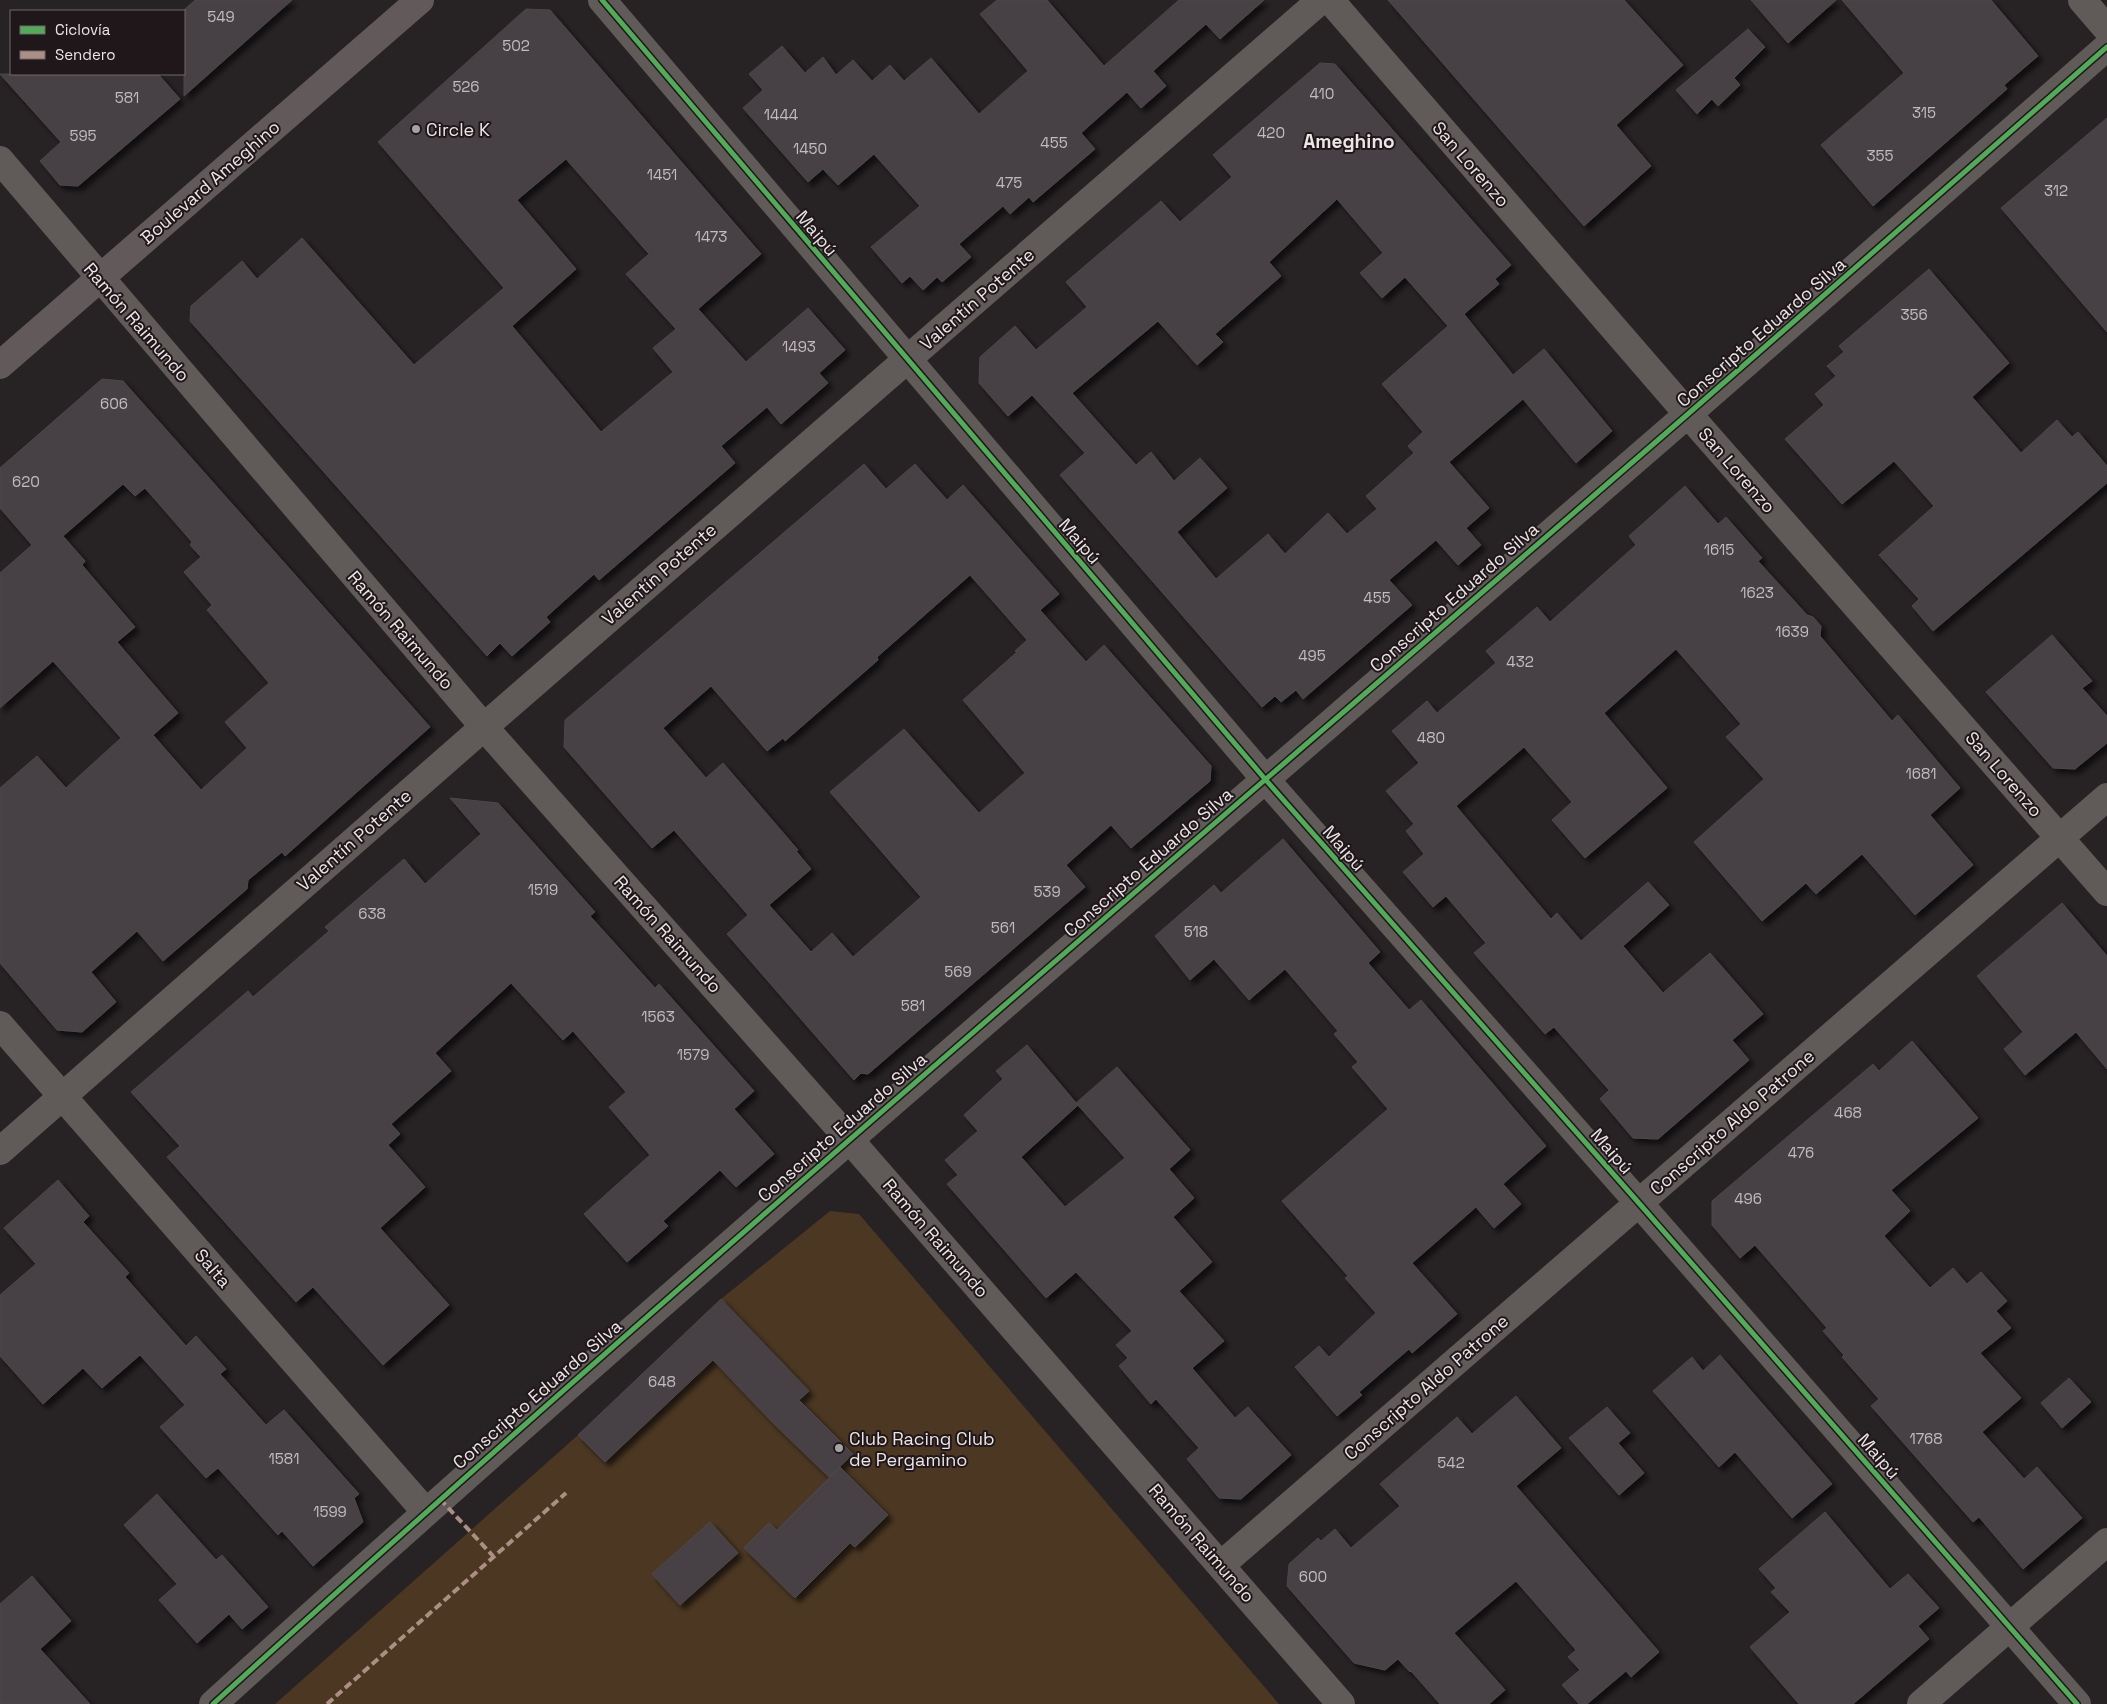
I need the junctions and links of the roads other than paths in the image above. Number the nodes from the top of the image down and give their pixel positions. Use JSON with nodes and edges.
{"nodes":[{"id":1,"x":420,"y":0,"type":"edge"},
{"id":2,"x":602,"y":0,"type":"edge"},
{"id":3,"x":1321,"y":0,"type":"edge"},
{"id":4,"x":1330,"y":0,"type":"edge"},
{"id":5,"x":2082,"y":0,"type":"edge"},
{"id":6,"x":2107,"y":29,"type":"edge"},
{"id":7,"x":2107,"y":48,"type":"edge"},
{"id":8,"x":0,"y":160,"type":"edge"},
{"id":9,"x":99,"y":278,"type":"junction"},
{"id":10,"x":906,"y":360,"type":"junction"},
{"id":11,"x":0,"y":364,"type":"edge"},
{"id":12,"x":1688,"y":414,"type":"junction"},
{"id":13,"x":484,"y":727,"type":"junction"},
{"id":14,"x":1265,"y":779,"type":"junction"},
{"id":15,"x":2107,"y":797,"type":"edge"},
{"id":16,"x":2060,"y":838,"type":"junction"},
{"id":17,"x":2107,"y":892,"type":"edge"},
{"id":18,"x":0,"y":1025,"type":"edge"},
{"id":19,"x":62,"y":1096,"type":"junction"},
{"id":20,"x":849,"y":1139,"type":"junction"},
{"id":21,"x":0,"y":1150,"type":"edge"},
{"id":22,"x":1638,"y":1202,"type":"junction"},
{"id":23,"x":425,"y":1511,"type":"junction"},
{"id":24,"x":2107,"y":1542,"type":"edge"},
{"id":25,"x":1221,"y":1565,"type":"junction"},
{"id":26,"x":2010,"y":1628,"type":"junction"},
{"id":27,"x":213,"y":1704,"type":"edge"},
{"id":28,"x":1341,"y":1704,"type":"edge"},
{"id":29,"x":1921,"y":1704,"type":"edge"},
{"id":30,"x":2077,"y":1704,"type":"edge"}],
"edges":[{"from":1,"to":9,"type":"main road","name":"Boulevard Ameghino"},
{"from":2,"to":10,"type":"street","name":"Maipú"},
{"from":3,"to":10,"type":"street","name":"Valentín Potente"},
{"from":4,"to":12,"type":"street","name":"San Lorenzo"},
{"from":5,"to":6,"type":"street"},
{"from":7,"to":12,"type":"street","name":"Conscripto Eduardo Silva"},
{"from":8,"to":9,"type":"street","name":"Ramón Raimundo"},
{"from":9,"to":11,"type":"main road","name":"Boulevard Ameghino"},
{"from":9,"to":13,"type":"street","name":"Ramón Raimundo"},
{"from":10,"to":13,"type":"street","name":"Valentín Potente"},
{"from":10,"to":14,"type":"street","name":"Maipú"},
{"from":12,"to":14,"type":"street","name":"Conscripto Eduardo Silva"},
{"from":12,"to":16,"type":"street","name":"San Lorenzo"},
{"from":13,"to":19,"type":"street","name":"Valentín Potente"},
{"from":13,"to":20,"type":"street","name":"Ramón Raimundo"},
{"from":14,"to":20,"type":"street","name":"Conscripto Eduardo Silva"},
{"from":14,"to":22,"type":"street","name":"Maipú"},
{"from":15,"to":16,"type":"street","name":"Conscripto Aldo Patrone"},
{"from":16,"to":17,"type":"street","name":"San Lorenzo"},
{"from":16,"to":22,"type":"street","name":"Conscripto Aldo Patrone"},
{"from":18,"to":19,"type":"street","name":"Salta"},
{"from":19,"to":21,"type":"street","name":"Valentín Potente"},
{"from":19,"to":23,"type":"street","name":"Salta"},
{"from":20,"to":23,"type":"street","name":"Conscripto Eduardo Silva"},
{"from":20,"to":25,"type":"street","name":"Ramón Raimundo"},
{"from":22,"to":25,"type":"street","name":"Conscripto Aldo Patrone"},
{"from":22,"to":26,"type":"street","name":"Maipú"},
{"from":23,"to":27,"type":"street","name":"Conscripto Eduardo Silva"},
{"from":24,"to":26,"type":"street"},
{"from":25,"to":28,"type":"street","name":"Ramón Raimundo"},
{"from":26,"to":29,"type":"street"},
{"from":26,"to":30,"type":"street","name":"Maipú"}]}
